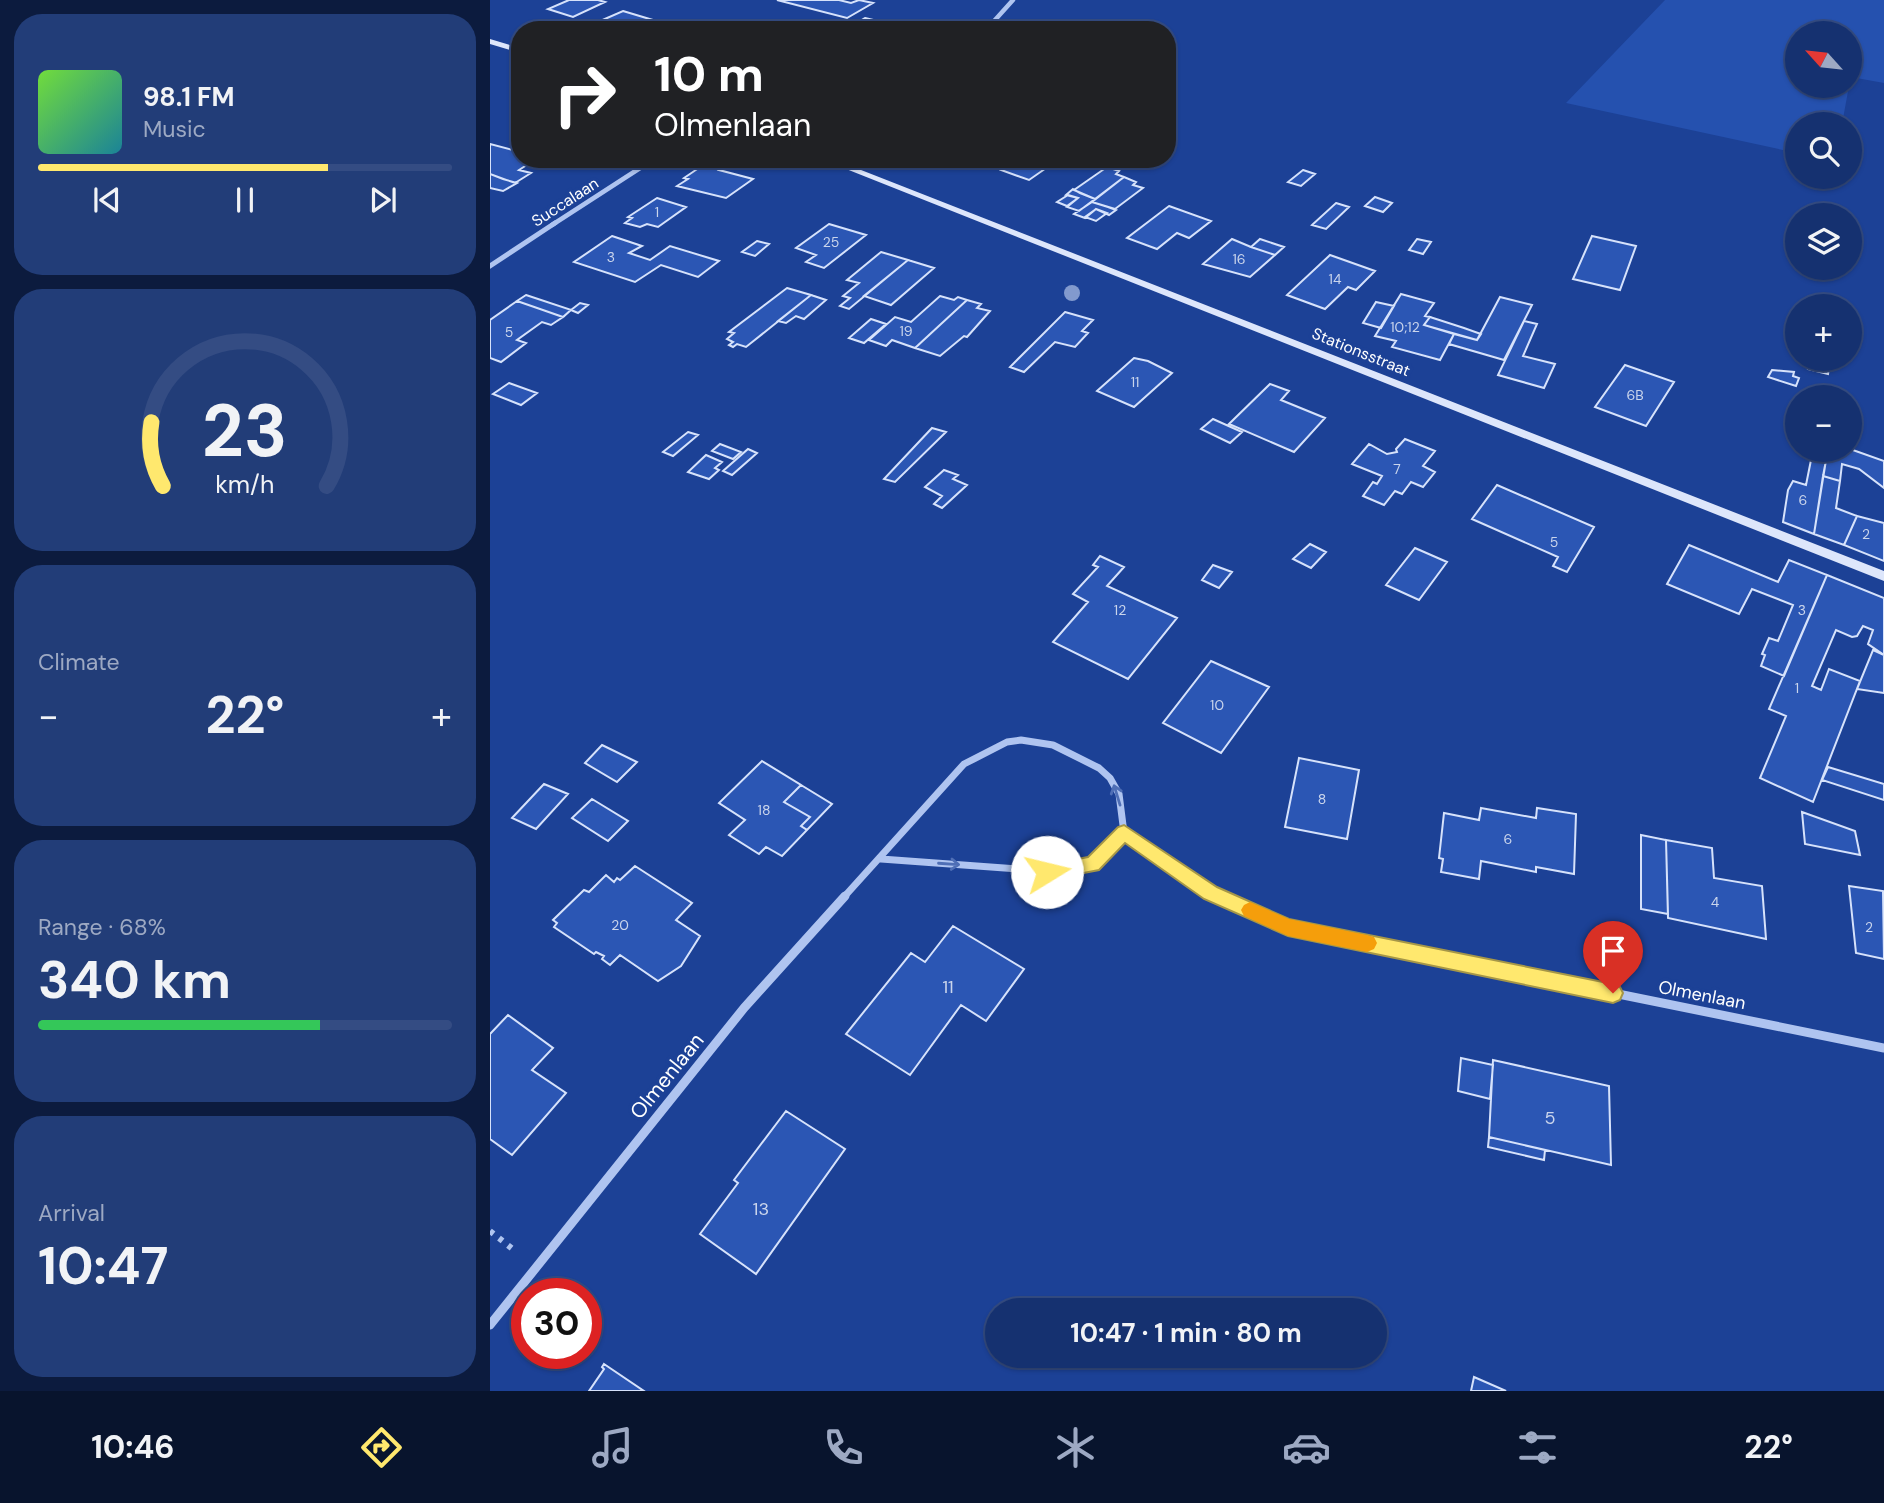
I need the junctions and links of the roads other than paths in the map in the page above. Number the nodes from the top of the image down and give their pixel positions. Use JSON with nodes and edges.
{"nodes":[{"id":1,"x":1013,"y":0,"type":"edge"},
{"id":2,"x":994,"y":21,"type":"edge"},
{"id":3,"x":490,"y":41,"type":"edge"},
{"id":4,"x":511,"y":48,"type":"edge"},
{"id":5,"x":640,"y":168,"type":"edge"},
{"id":6,"x":848,"y":168,"type":"edge"},
{"id":7,"x":490,"y":266,"type":"edge"},
{"id":8,"x":1884,"y":576,"type":"edge"},
{"id":9,"x":1124,"y":833,"type":"junction"},
{"id":10,"x":881,"y":859,"type":"junction"},
{"id":11,"x":1884,"y":1048,"type":"edge"},
{"id":12,"x":490,"y":1325,"type":"edge"}],
"edges":[{"from":1,"to":2,"type":"street"},
{"from":3,"to":4,"type":"street"},
{"from":5,"to":7,"type":"street","name":"Succalaan"},
{"from":6,"to":8,"type":"street","name":"Stationsstraat"},
{"from":10,"to":9,"type":"street","one_way":true},
{"from":9,"to":10,"type":"street","name":"Olmenlaan","one_way":true},
{"from":9,"to":11,"type":"street","name":"Olmenlaan"},
{"from":10,"to":12,"type":"street","name":"Olmenlaan"}]}
